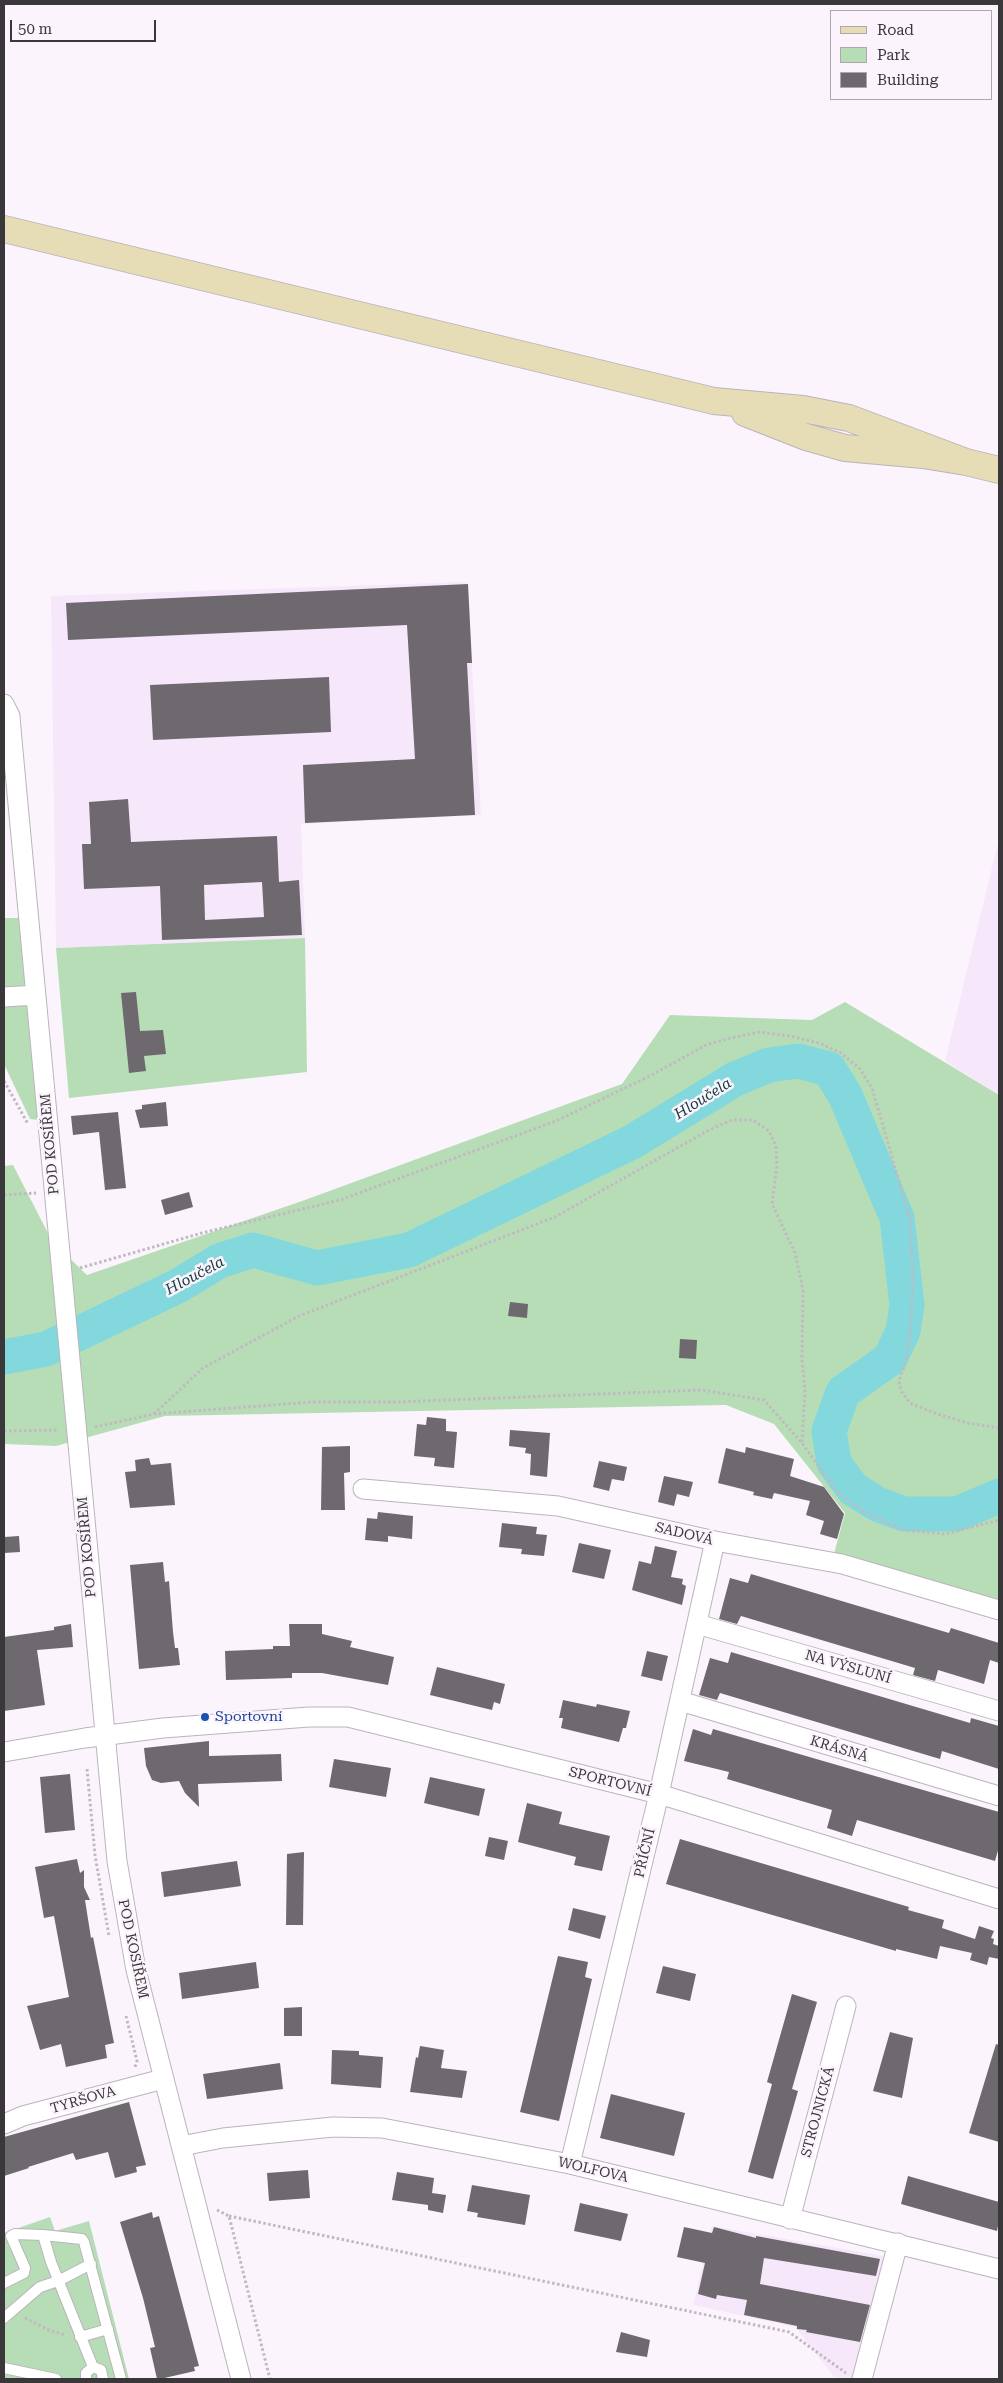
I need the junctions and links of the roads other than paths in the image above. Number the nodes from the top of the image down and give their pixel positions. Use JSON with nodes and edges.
{"nodes":[{"id":1,"x":4,"y":229,"type":"edge"},
{"id":2,"x":999,"y":470,"type":"edge"},
{"id":3,"x":4,"y":704,"type":"edge"},
{"id":4,"x":36,"y":995,"type":"junction"},
{"id":5,"x":4,"y":997,"type":"edge"},
{"id":6,"x":363,"y":1489,"type":"dead end"},
{"id":7,"x":715,"y":1541,"type":"junction"},
{"id":8,"x":999,"y":1610,"type":"edge"},
{"id":9,"x":697,"y":1624,"type":"junction"},
{"id":10,"x":680,"y":1701,"type":"junction"},
{"id":11,"x":999,"y":1711,"type":"edge"},
{"id":12,"x":104,"y":1735,"type":"junction"},
{"id":13,"x":4,"y":1752,"type":"edge"},
{"id":14,"x":659,"y":1794,"type":"junction"},
{"id":15,"x":999,"y":1796,"type":"edge"},
{"id":16,"x":999,"y":1899,"type":"edge"},
{"id":17,"x":846,"y":2006,"type":"dead end"},
{"id":18,"x":163,"y":2079,"type":"junction"},
{"id":19,"x":4,"y":2124,"type":"edge"},
{"id":20,"x":181,"y":2146,"type":"junction"},
{"id":21,"x":570,"y":2164,"type":"junction"},
{"id":22,"x":790,"y":2218,"type":"junction"},
{"id":23,"x":43,"y":2236,"type":"junction"},
{"id":24,"x":7,"y":2237,"type":"edge"},
{"id":25,"x":898,"y":2243,"type":"junction"},
{"id":26,"x":91,"y":2264,"type":"junction"},
{"id":27,"x":999,"y":2269,"type":"edge"},
{"id":28,"x":58,"y":2281,"type":"junction"},
{"id":29,"x":4,"y":2283,"type":"edge"},
{"id":30,"x":4,"y":2318,"type":"edge"},
{"id":31,"x":108,"y":2329,"type":"junction"},
{"id":32,"x":80,"y":2337,"type":"junction"},
{"id":33,"x":4,"y":2367,"type":"edge"},
{"id":34,"x":92,"y":2367,"type":"junction"},
{"id":35,"x":855,"y":2377,"type":"edge"},
{"id":36,"x":56,"y":2379,"type":"edge"},
{"id":37,"x":86,"y":2379,"type":"edge"},
{"id":38,"x":103,"y":2379,"type":"edge"},
{"id":39,"x":121,"y":2379,"type":"edge"},
{"id":40,"x":241,"y":2379,"type":"edge"}],
"edges":[{"from":1,"to":2,"type":"main road"},
{"from":3,"to":4,"type":"street","name":"POD KOSÍŘEM"},
{"from":4,"to":5,"type":"street"},
{"from":4,"to":12,"type":"street","name":"POD KOSÍŘEM"},
{"from":6,"to":7,"type":"street","name":"SADOVÁ"},
{"from":7,"to":8,"type":"street","name":"SADOVÁ"},
{"from":7,"to":9,"type":"street","name":"PŘÍČNÍ"},
{"from":9,"to":10,"type":"street","name":"PŘÍČNÍ"},
{"from":9,"to":11,"type":"street","name":"NA VÝSLUNÍ"},
{"from":10,"to":14,"type":"street","name":"PŘÍČNÍ"},
{"from":10,"to":15,"type":"street","name":"KRÁSNÁ"},
{"from":12,"to":13,"type":"street","name":"SPORTOVNÍ"},
{"from":12,"to":14,"type":"street","name":"SPORTOVNÍ"},
{"from":12,"to":18,"type":"street","name":"POD KOSÍŘEM"},
{"from":14,"to":16,"type":"street","name":"SPORTOVNÍ"},
{"from":14,"to":21,"type":"street","name":"PŘÍČNÍ"},
{"from":17,"to":22,"type":"street","name":"STROJNICKÁ"},
{"from":18,"to":19,"type":"street","name":"TYRŠOVA"},
{"from":18,"to":20,"type":"street","name":"POD KOSÍŘEM"},
{"from":20,"to":21,"type":"street","name":"WOLFOVA"},
{"from":20,"to":40,"type":"street","name":"POD KOSÍŘEM"},
{"from":21,"to":22,"type":"street","name":"WOLFOVA"},
{"from":22,"to":25,"type":"street","name":"WOLFOVA"},
{"from":23,"to":24,"type":"lane"},
{"from":23,"to":26,"type":"lane"},
{"from":23,"to":28,"type":"lane"},
{"from":24,"to":29,"type":"lane"},
{"from":25,"to":27,"type":"street","name":"WOLFOVA"},
{"from":25,"to":35,"type":"street"},
{"from":26,"to":28,"type":"lane"},
{"from":26,"to":31,"type":"lane"},
{"from":28,"to":30,"type":"lane"},
{"from":28,"to":32,"type":"lane"},
{"from":31,"to":32,"type":"lane"},
{"from":31,"to":39,"type":"lane"},
{"from":32,"to":34,"type":"lane"},
{"from":33,"to":36,"type":"lane"},
{"from":34,"to":37,"type":"lane"},
{"from":34,"to":38,"type":"lane"}]}
